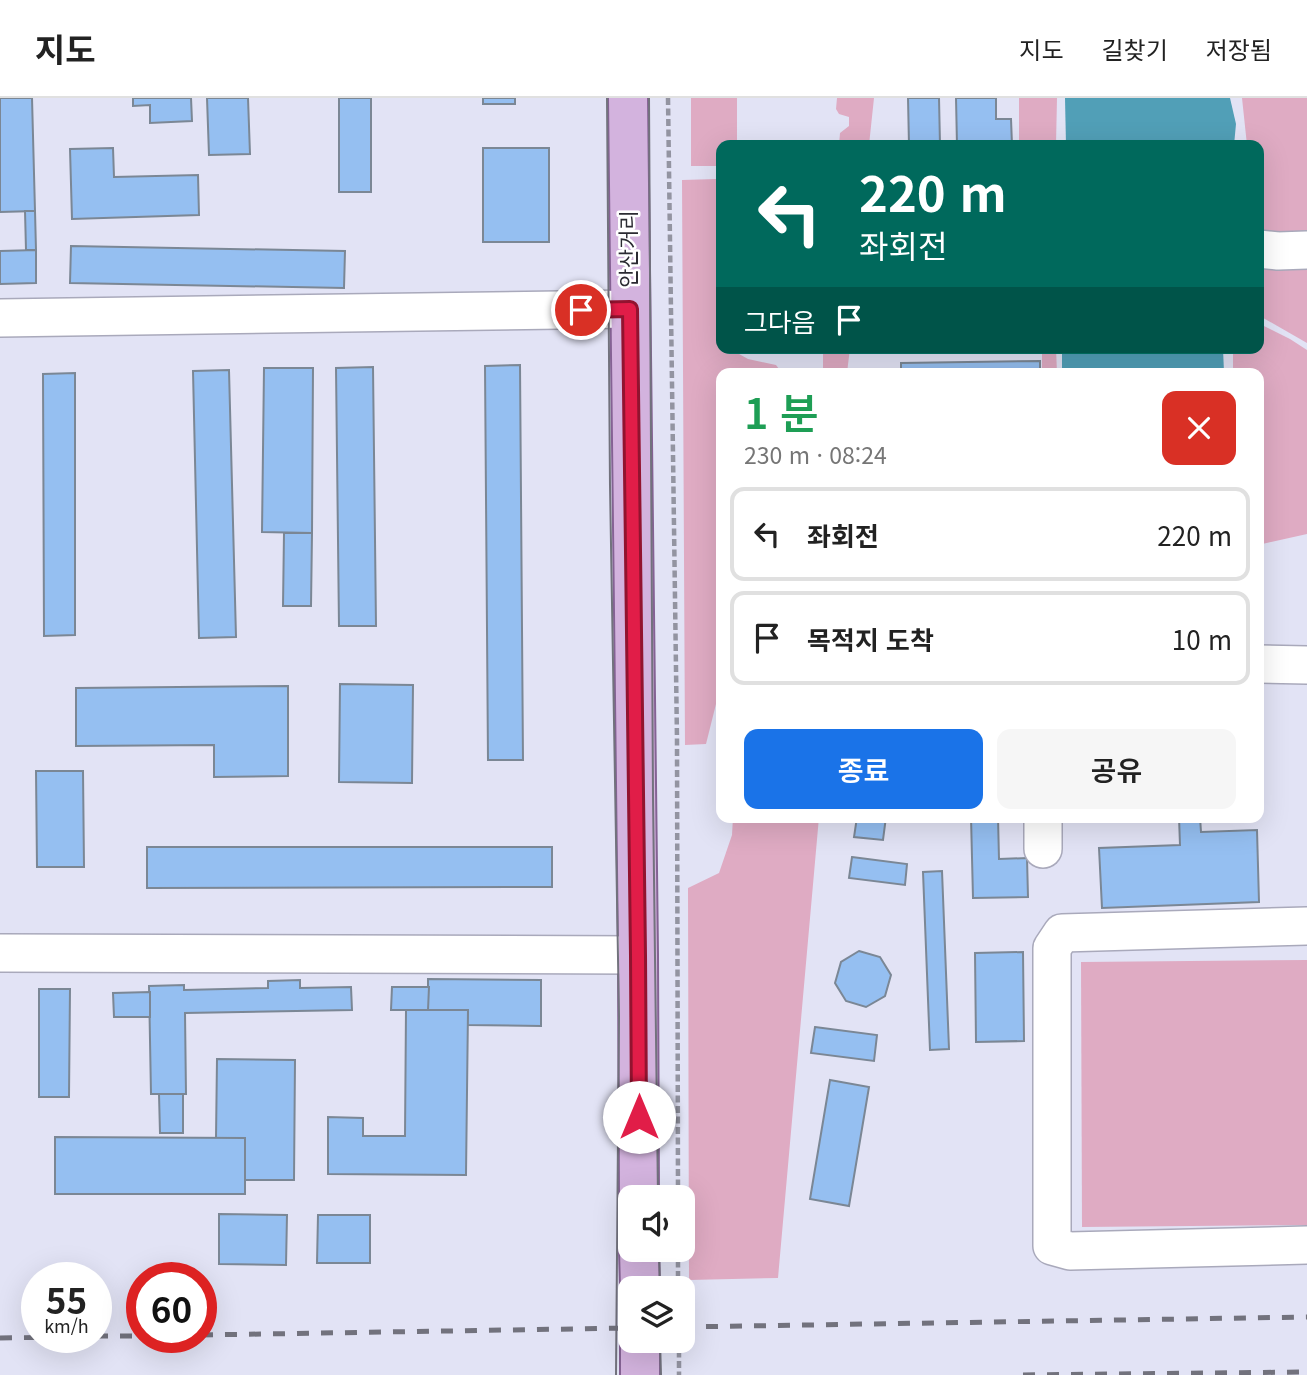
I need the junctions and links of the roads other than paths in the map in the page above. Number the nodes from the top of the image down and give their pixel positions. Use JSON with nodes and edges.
{"nodes":[{"id":1,"x":628,"y":98,"type":"edge"},
{"id":2,"x":1264,"y":250,"type":"edge"},
{"id":3,"x":1307,"y":250,"type":"edge"},
{"id":4,"x":630,"y":309,"type":"junction"},
{"id":5,"x":0,"y":318,"type":"edge"},
{"id":6,"x":1264,"y":664,"type":"edge"},
{"id":7,"x":1307,"y":665,"type":"edge"},
{"id":8,"x":1307,"y":926,"type":"edge"},
{"id":9,"x":0,"y":953,"type":"edge"},
{"id":10,"x":638,"y":955,"type":"junction"},
{"id":11,"x":639,"y":1185,"type":"edge"},
{"id":12,"x":1307,"y":1245,"type":"edge"},
{"id":13,"x":640,"y":1353,"type":"edge"},
{"id":14,"x":640,"y":1375,"type":"edge"}],
"edges":[{"from":1,"to":4,"type":"main road","name":"안산거리"},
{"from":2,"to":3,"type":"street"},
{"from":4,"to":5,"type":"street"},
{"from":4,"to":10,"type":"main road","name":"안산거리"},
{"from":6,"to":7,"type":"street"},
{"from":8,"to":12,"type":"street"},
{"from":9,"to":10,"type":"street"},
{"from":10,"to":11,"type":"main road","name":"안산거리"},
{"from":13,"to":14,"type":"main road"}]}
